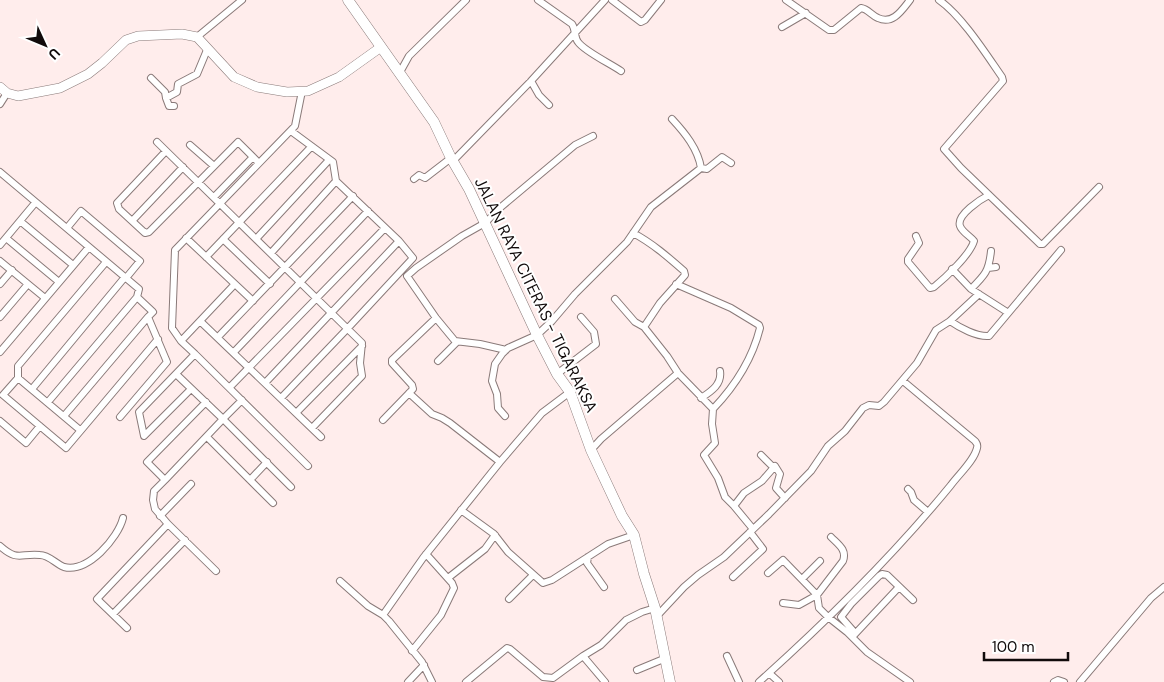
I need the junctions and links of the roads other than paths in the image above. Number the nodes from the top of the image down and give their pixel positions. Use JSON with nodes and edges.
{"nodes":[{"id":1,"x":242,"y":0,"type":"edge"},
{"id":2,"x":348,"y":0,"type":"edge"},
{"id":3,"x":466,"y":0,"type":"edge"},
{"id":4,"x":538,"y":0,"type":"edge"},
{"id":5,"x":605,"y":0,"type":"edge"},
{"id":6,"x":612,"y":0,"type":"edge"},
{"id":7,"x":661,"y":0,"type":"edge"},
{"id":8,"x":786,"y":0,"type":"edge"},
{"id":9,"x":910,"y":0,"type":"edge"},
{"id":10,"x":941,"y":0,"type":"edge"},
{"id":11,"x":806,"y":13,"type":"junction"},
{"id":12,"x":782,"y":27,"type":"dead end"},
{"id":13,"x":575,"y":32,"type":"junction"},
{"id":14,"x":197,"y":37,"type":"junction"},
{"id":15,"x":381,"y":47,"type":"junction"},
{"id":16,"x":207,"y":50,"type":"junction"},
{"id":17,"x":621,"y":71,"type":"dead end"},
{"id":18,"x":399,"y":74,"type":"junction"},
{"id":19,"x":151,"y":78,"type":"dead end"},
{"id":20,"x":531,"y":82,"type":"junction"},
{"id":21,"x":4,"y":90,"type":"edge"},
{"id":22,"x":302,"y":91,"type":"junction"},
{"id":23,"x":166,"y":98,"type":"junction"},
{"id":24,"x":0,"y":104,"type":"edge"},
{"id":25,"x":549,"y":105,"type":"dead end"},
{"id":26,"x":174,"y":106,"type":"dead end"},
{"id":27,"x":672,"y":119,"type":"dead end"},
{"id":28,"x":291,"y":131,"type":"junction"},
{"id":29,"x":593,"y":136,"type":"dead end"},
{"id":30,"x":158,"y":142,"type":"dead end"},
{"id":31,"x":190,"y":145,"type":"dead end"},
{"id":32,"x":311,"y":147,"type":"junction"},
{"id":33,"x":166,"y":151,"type":"junction"},
{"id":34,"x":254,"y":157,"type":"junction"},
{"id":35,"x":329,"y":160,"type":"junction"},
{"id":36,"x":452,"y":160,"type":"junction"},
{"id":37,"x":260,"y":163,"type":"junction"},
{"id":38,"x":731,"y":163,"type":"dead end"},
{"id":39,"x":214,"y":166,"type":"junction"},
{"id":40,"x":183,"y":167,"type":"junction"},
{"id":41,"x":701,"y":168,"type":"junction"},
{"id":42,"x":0,"y":172,"type":"edge"},
{"id":43,"x":414,"y":179,"type":"dead end"},
{"id":44,"x":336,"y":181,"type":"junction"},
{"id":45,"x":198,"y":182,"type":"junction"},
{"id":46,"x":1099,"y":187,"type":"dead end"},
{"id":47,"x":989,"y":194,"type":"junction"},
{"id":48,"x":353,"y":196,"type":"junction"},
{"id":49,"x":214,"y":197,"type":"junction"},
{"id":50,"x":35,"y":203,"type":"junction"},
{"id":51,"x":220,"y":203,"type":"junction"},
{"id":52,"x":368,"y":210,"type":"junction"},
{"id":53,"x":20,"y":221,"type":"junction"},
{"id":54,"x":132,"y":221,"type":"junction"},
{"id":55,"x":239,"y":222,"type":"junction"},
{"id":56,"x":485,"y":223,"type":"junction"},
{"id":57,"x":67,"y":228,"type":"junction"},
{"id":58,"x":384,"y":228,"type":"junction"},
{"id":59,"x":632,"y":233,"type":"junction"},
{"id":60,"x":916,"y":236,"type":"dead end"},
{"id":61,"x":6,"y":238,"type":"junction"},
{"id":62,"x":186,"y":238,"type":"junction"},
{"id":63,"x":223,"y":239,"type":"junction"},
{"id":64,"x":256,"y":239,"type":"junction"},
{"id":65,"x":400,"y":241,"type":"junction"},
{"id":66,"x":0,"y":245,"type":"edge"},
{"id":67,"x":89,"y":247,"type":"junction"},
{"id":68,"x":1061,"y":250,"type":"dead end"},
{"id":69,"x":991,"y":251,"type":"dead end"},
{"id":70,"x":271,"y":253,"type":"junction"},
{"id":71,"x":206,"y":257,"type":"junction"},
{"id":72,"x":0,"y":261,"type":"edge"},
{"id":73,"x":106,"y":262,"type":"junction"},
{"id":74,"x":73,"y":266,"type":"junction"},
{"id":75,"x":996,"y":267,"type":"dead end"},
{"id":76,"x":286,"y":268,"type":"junction"},
{"id":77,"x":988,"y":268,"type":"junction"},
{"id":78,"x":12,"y":270,"type":"junction"},
{"id":79,"x":952,"y":270,"type":"junction"},
{"id":80,"x":126,"y":277,"type":"junction"},
{"id":81,"x":60,"y":282,"type":"junction"},
{"id":82,"x":301,"y":282,"type":"junction"},
{"id":83,"x":0,"y":284,"type":"edge"},
{"id":84,"x":28,"y":284,"type":"junction"},
{"id":85,"x":270,"y":284,"type":"junction"},
{"id":86,"x":676,"y":284,"type":"junction"},
{"id":87,"x":234,"y":285,"type":"junction"},
{"id":88,"x":972,"y":290,"type":"junction"},
{"id":89,"x":979,"y":294,"type":"junction"},
{"id":90,"x":137,"y":297,"type":"junction"},
{"id":91,"x":45,"y":298,"type":"junction"},
{"id":92,"x":317,"y":298,"type":"junction"},
{"id":93,"x":615,"y":299,"type":"dead end"},
{"id":94,"x":253,"y":301,"type":"junction"},
{"id":95,"x":1008,"y":312,"type":"junction"},
{"id":96,"x":333,"y":313,"type":"junction"},
{"id":97,"x":0,"y":317,"type":"edge"},
{"id":98,"x":148,"y":317,"type":"junction"},
{"id":99,"x":581,"y":317,"type":"dead end"},
{"id":100,"x":436,"y":318,"type":"junction"},
{"id":101,"x":200,"y":321,"type":"junction"},
{"id":102,"x":950,"y":321,"type":"junction"},
{"id":103,"x":644,"y":327,"type":"junction"},
{"id":104,"x":348,"y":328,"type":"junction"},
{"id":105,"x":537,"y":335,"type":"junction"},
{"id":106,"x":218,"y":337,"type":"junction"},
{"id":107,"x":158,"y":339,"type":"junction"},
{"id":108,"x":181,"y":341,"type":"junction"},
{"id":109,"x":457,"y":342,"type":"junction"},
{"id":110,"x":362,"y":346,"type":"junction"},
{"id":111,"x":506,"y":350,"type":"junction"},
{"id":112,"x":0,"y":352,"type":"edge"},
{"id":113,"x":234,"y":352,"type":"junction"},
{"id":114,"x":195,"y":354,"type":"junction"},
{"id":115,"x":438,"y":361,"type":"dead end"},
{"id":116,"x":249,"y":367,"type":"junction"},
{"id":117,"x":720,"y":371,"type":"dead end"},
{"id":118,"x":678,"y":373,"type":"junction"},
{"id":119,"x":176,"y":374,"type":"junction"},
{"id":120,"x":557,"y":374,"type":"junction"},
{"id":121,"x":18,"y":378,"type":"junction"},
{"id":122,"x":903,"y":381,"type":"junction"},
{"id":123,"x":265,"y":383,"type":"junction"},
{"id":124,"x":230,"y":387,"type":"junction"},
{"id":125,"x":32,"y":389,"type":"junction"},
{"id":126,"x":191,"y":389,"type":"junction"},
{"id":127,"x":570,"y":392,"type":"junction"},
{"id":128,"x":409,"y":393,"type":"junction"},
{"id":129,"x":2,"y":397,"type":"edge"},
{"id":130,"x":281,"y":398,"type":"junction"},
{"id":131,"x":701,"y":398,"type":"junction"},
{"id":132,"x":242,"y":400,"type":"junction"},
{"id":133,"x":48,"y":402,"type":"junction"},
{"id":134,"x":206,"y":402,"type":"junction"},
{"id":135,"x":713,"y":409,"type":"junction"},
{"id":136,"x":296,"y":413,"type":"junction"},
{"id":137,"x":64,"y":416,"type":"junction"},
{"id":138,"x":505,"y":416,"type":"dead end"},
{"id":139,"x":120,"y":417,"type":"dead end"},
{"id":140,"x":223,"y":419,"type":"junction"},
{"id":141,"x":383,"y":420,"type":"dead end"},
{"id":142,"x":0,"y":421,"type":"edge"},
{"id":143,"x":40,"y":426,"type":"junction"},
{"id":144,"x":312,"y":428,"type":"junction"},
{"id":145,"x":80,"y":430,"type":"junction"},
{"id":146,"x":207,"y":436,"type":"junction"},
{"id":147,"x":321,"y":437,"type":"dead end"},
{"id":148,"x":592,"y":450,"type":"junction"},
{"id":149,"x":761,"y":454,"type":"dead end"},
{"id":150,"x":267,"y":462,"type":"junction"},
{"id":151,"x":500,"y":462,"type":"junction"},
{"id":152,"x":308,"y":466,"type":"dead end"},
{"id":153,"x":773,"y":467,"type":"junction"},
{"id":154,"x":165,"y":480,"type":"junction"},
{"id":155,"x":250,"y":480,"type":"junction"},
{"id":156,"x":191,"y":484,"type":"dead end"},
{"id":157,"x":292,"y":487,"type":"dead end"},
{"id":158,"x":908,"y":489,"type":"dead end"},
{"id":159,"x":785,"y":498,"type":"junction"},
{"id":160,"x":273,"y":503,"type":"dead end"},
{"id":161,"x":734,"y":506,"type":"junction"},
{"id":162,"x":461,"y":510,"type":"junction"},
{"id":163,"x":928,"y":512,"type":"junction"},
{"id":164,"x":160,"y":516,"type":"junction"},
{"id":165,"x":123,"y":518,"type":"dead end"},
{"id":166,"x":168,"y":524,"type":"junction"},
{"id":167,"x":751,"y":530,"type":"junction"},
{"id":168,"x":495,"y":535,"type":"junction"},
{"id":169,"x":634,"y":535,"type":"junction"},
{"id":170,"x":832,"y":537,"type":"dead end"},
{"id":171,"x":184,"y":540,"type":"junction"},
{"id":172,"x":1,"y":549,"type":"edge"},
{"id":173,"x":426,"y":554,"type":"junction"},
{"id":174,"x":588,"y":557,"type":"junction"},
{"id":175,"x":820,"y":561,"type":"dead end"},
{"id":176,"x":216,"y":571,"type":"dead end"},
{"id":177,"x":768,"y":573,"type":"dead end"},
{"id":178,"x":533,"y":575,"type":"junction"},
{"id":179,"x":733,"y":577,"type":"dead end"},
{"id":180,"x":448,"y":578,"type":"junction"},
{"id":181,"x":802,"y":579,"type":"junction"},
{"id":182,"x":340,"y":582,"type":"dead end"},
{"id":183,"x":604,"y":587,"type":"dead end"},
{"id":184,"x":899,"y":587,"type":"junction"},
{"id":185,"x":1164,"y":587,"type":"edge"},
{"id":186,"x":817,"y":595,"type":"junction"},
{"id":187,"x":509,"y":599,"type":"dead end"},
{"id":188,"x":913,"y":600,"type":"dead end"},
{"id":189,"x":783,"y":603,"type":"dead end"},
{"id":190,"x":656,"y":612,"type":"junction"},
{"id":191,"x":113,"y":614,"type":"junction"},
{"id":192,"x":383,"y":615,"type":"junction"},
{"id":193,"x":828,"y":617,"type":"junction"},
{"id":194,"x":127,"y":628,"type":"dead end"},
{"id":195,"x":854,"y":635,"type":"junction"},
{"id":196,"x":412,"y":651,"type":"junction"},
{"id":197,"x":583,"y":656,"type":"junction"},
{"id":198,"x":727,"y":656,"type":"dead end"},
{"id":199,"x":666,"y":658,"type":"junction"},
{"id":200,"x":424,"y":666,"type":"junction"},
{"id":201,"x":637,"y":670,"type":"dead end"},
{"id":202,"x":769,"y":673,"type":"junction"},
{"id":203,"x":548,"y":680,"type":"edge"},
{"id":204,"x":408,"y":682,"type":"edge"},
{"id":205,"x":432,"y":682,"type":"edge"},
{"id":206,"x":466,"y":682,"type":"edge"},
{"id":207,"x":605,"y":682,"type":"edge"},
{"id":208,"x":670,"y":682,"type":"edge"},
{"id":209,"x":739,"y":682,"type":"edge"},
{"id":210,"x":759,"y":682,"type":"edge"},
{"id":211,"x":779,"y":682,"type":"edge"},
{"id":212,"x":910,"y":682,"type":"edge"},
{"id":213,"x":1054,"y":682,"type":"edge"},
{"id":214,"x":1064,"y":682,"type":"edge"},
{"id":215,"x":1080,"y":682,"type":"edge"}],
"edges":[{"from":1,"to":14,"type":"street"},
{"from":2,"to":15,"type":"main road","name":"JALAN RAYA CITERAS - TIGARAKSA"},
{"from":3,"to":18,"type":"street"},
{"from":4,"to":13,"type":"street"},
{"from":5,"to":13,"type":"street"},
{"from":6,"to":7,"type":"street"},
{"from":8,"to":11,"type":"street"},
{"from":9,"to":11,"type":"street"},
{"from":10,"to":47,"type":"street"},
{"from":11,"to":12,"type":"street"},
{"from":13,"to":17,"type":"street"},
{"from":13,"to":20,"type":"street"},
{"from":14,"to":16,"type":"street"},
{"from":14,"to":21,"type":"street"},
{"from":15,"to":18,"type":"main road","name":"JALAN RAYA CITERAS - TIGARAKSA"},
{"from":15,"to":22,"type":"street"},
{"from":16,"to":22,"type":"street"},
{"from":16,"to":23,"type":"street"},
{"from":18,"to":36,"type":"main road","name":"JALAN RAYA CITERAS - TIGARAKSA"},
{"from":19,"to":23,"type":"street"},
{"from":20,"to":25,"type":"street"},
{"from":20,"to":36,"type":"street"},
{"from":21,"to":24,"type":"street"},
{"from":22,"to":28,"type":"street"},
{"from":23,"to":26,"type":"street"},
{"from":27,"to":41,"type":"street"},
{"from":28,"to":32,"type":"street"},
{"from":28,"to":37,"type":"street"},
{"from":29,"to":56,"type":"street"},
{"from":30,"to":33,"type":"street"},
{"from":31,"to":39,"type":"street"},
{"from":32,"to":35,"type":"street"},
{"from":32,"to":55,"type":"street"},
{"from":33,"to":40,"type":"street"},
{"from":33,"to":54,"type":"street"},
{"from":34,"to":37,"type":"street"},
{"from":34,"to":39,"type":"street"},
{"from":34,"to":49,"type":"street"},
{"from":35,"to":44,"type":"street"},
{"from":35,"to":64,"type":"street"},
{"from":36,"to":43,"type":"street"},
{"from":36,"to":56,"type":"main road","name":"JALAN RAYA CITERAS - TIGARAKSA"},
{"from":37,"to":51,"type":"street"},
{"from":38,"to":41,"type":"street"},
{"from":39,"to":45,"type":"street"},
{"from":40,"to":45,"type":"street"},
{"from":40,"to":54,"type":"street"},
{"from":41,"to":59,"type":"street"},
{"from":42,"to":50,"type":"street"},
{"from":44,"to":48,"type":"street"},
{"from":44,"to":70,"type":"street"},
{"from":45,"to":49,"type":"street"},
{"from":45,"to":54,"type":"street"},
{"from":46,"to":47,"type":"street"},
{"from":47,"to":79,"type":"street"},
{"from":48,"to":52,"type":"street"},
{"from":48,"to":76,"type":"street"},
{"from":49,"to":51,"type":"street"},
{"from":50,"to":53,"type":"street"},
{"from":50,"to":57,"type":"street"},
{"from":51,"to":55,"type":"street"},
{"from":51,"to":62,"type":"street"},
{"from":52,"to":58,"type":"street"},
{"from":52,"to":82,"type":"street"},
{"from":53,"to":61,"type":"street"},
{"from":53,"to":74,"type":"street"},
{"from":55,"to":63,"type":"street"},
{"from":55,"to":64,"type":"street"},
{"from":56,"to":100,"type":"street"},
{"from":56,"to":105,"type":"main road","name":"JALAN RAYA CITERAS - TIGARAKSA"},
{"from":57,"to":67,"type":"street"},
{"from":57,"to":80,"type":"street"},
{"from":58,"to":65,"type":"street"},
{"from":58,"to":92,"type":"street"},
{"from":59,"to":86,"type":"street"},
{"from":59,"to":105,"type":"street"},
{"from":60,"to":79,"type":"street"},
{"from":61,"to":66,"type":"street"},
{"from":61,"to":81,"type":"street"},
{"from":62,"to":71,"type":"street"},
{"from":62,"to":108,"type":"street"},
{"from":63,"to":71,"type":"street"},
{"from":63,"to":85,"type":"street"},
{"from":64,"to":70,"type":"street"},
{"from":65,"to":96,"type":"street"},
{"from":65,"to":104,"type":"street"},
{"from":67,"to":73,"type":"street"},
{"from":67,"to":74,"type":"street"},
{"from":68,"to":95,"type":"street"},
{"from":69,"to":77,"type":"street"},
{"from":70,"to":76,"type":"street"},
{"from":71,"to":87,"type":"street"},
{"from":72,"to":78,"type":"street"},
{"from":73,"to":80,"type":"street"},
{"from":73,"to":121,"type":"street"},
{"from":74,"to":81,"type":"street"},
{"from":75,"to":77,"type":"street"},
{"from":76,"to":82,"type":"street"},
{"from":76,"to":85,"type":"street"},
{"from":77,"to":88,"type":"street"},
{"from":78,"to":83,"type":"street"},
{"from":78,"to":84,"type":"street"},
{"from":79,"to":88,"type":"street"},
{"from":80,"to":90,"type":"street"},
{"from":80,"to":125,"type":"street"},
{"from":81,"to":91,"type":"street"},
{"from":82,"to":92,"type":"street"},
{"from":82,"to":113,"type":"street"},
{"from":84,"to":91,"type":"street"},
{"from":84,"to":97,"type":"street"},
{"from":85,"to":94,"type":"street"},
{"from":86,"to":103,"type":"street"},
{"from":86,"to":135,"type":"street"},
{"from":87,"to":94,"type":"street"},
{"from":87,"to":101,"type":"street"},
{"from":88,"to":89,"type":"street"},
{"from":89,"to":95,"type":"street"},
{"from":89,"to":102,"type":"street"},
{"from":90,"to":98,"type":"street"},
{"from":90,"to":133,"type":"street"},
{"from":91,"to":112,"type":"street"},
{"from":92,"to":96,"type":"street"},
{"from":92,"to":116,"type":"street"},
{"from":93,"to":103,"type":"street"},
{"from":94,"to":106,"type":"street"},
{"from":95,"to":102,"type":"street"},
{"from":96,"to":104,"type":"street"},
{"from":96,"to":123,"type":"street"},
{"from":98,"to":107,"type":"street"},
{"from":98,"to":137,"type":"street"},
{"from":99,"to":120,"type":"street"},
{"from":100,"to":109,"type":"street"},
{"from":100,"to":128,"type":"street"},
{"from":101,"to":106,"type":"street"},
{"from":101,"to":108,"type":"street"},
{"from":102,"to":122,"type":"street"},
{"from":103,"to":118,"type":"street"},
{"from":104,"to":110,"type":"street"},
{"from":104,"to":130,"type":"street"},
{"from":105,"to":111,"type":"street"},
{"from":105,"to":120,"type":"main road","name":"JALAN RAYA CITERAS - TIGARAKSA"},
{"from":106,"to":113,"type":"street"},
{"from":107,"to":139,"type":"street"},
{"from":107,"to":145,"type":"street"},
{"from":108,"to":114,"type":"street"},
{"from":109,"to":111,"type":"street"},
{"from":109,"to":115,"type":"street"},
{"from":110,"to":136,"type":"street"},
{"from":110,"to":144,"type":"street"},
{"from":111,"to":138,"type":"street"},
{"from":113,"to":116,"type":"street"},
{"from":114,"to":119,"type":"street"},
{"from":114,"to":124,"type":"street"},
{"from":116,"to":123,"type":"street"},
{"from":116,"to":124,"type":"street"},
{"from":117,"to":131,"type":"street"},
{"from":118,"to":131,"type":"street"},
{"from":118,"to":148,"type":"street"},
{"from":119,"to":126,"type":"street"},
{"from":119,"to":126,"type":"street"},
{"from":120,"to":127,"type":"main road","name":"JALAN RAYA CITERAS - TIGARAKSA"},
{"from":121,"to":125,"type":"street"},
{"from":121,"to":129,"type":"street"},
{"from":122,"to":159,"type":"street"},
{"from":122,"to":163,"type":"street"},
{"from":123,"to":130,"type":"street"},
{"from":124,"to":132,"type":"street"},
{"from":125,"to":133,"type":"street"},
{"from":126,"to":134,"type":"street"},
{"from":127,"to":148,"type":"main road","name":"JALAN RAYA CITERAS - TIGARAKSA"},
{"from":127,"to":151,"type":"street"},
{"from":128,"to":141,"type":"street"},
{"from":128,"to":151,"type":"street"},
{"from":129,"to":143,"type":"street"},
{"from":130,"to":136,"type":"street"},
{"from":131,"to":135,"type":"street"},
{"from":132,"to":140,"type":"street"},
{"from":132,"to":152,"type":"street"},
{"from":133,"to":137,"type":"street"},
{"from":134,"to":140,"type":"street"},
{"from":134,"to":154,"type":"street"},
{"from":135,"to":161,"type":"street"},
{"from":136,"to":144,"type":"street"},
{"from":137,"to":145,"type":"street"},
{"from":140,"to":146,"type":"street"},
{"from":140,"to":150,"type":"street"},
{"from":142,"to":143,"type":"street"},
{"from":143,"to":145,"type":"street"},
{"from":144,"to":147,"type":"street"},
{"from":146,"to":154,"type":"street"},
{"from":146,"to":155,"type":"street"},
{"from":148,"to":169,"type":"main road","name":"JALAN RAYA CITERAS - TIGARAKSA"},
{"from":149,"to":153,"type":"street"},
{"from":150,"to":155,"type":"street"},
{"from":150,"to":157,"type":"street"},
{"from":151,"to":162,"type":"street"},
{"from":153,"to":159,"type":"street"},
{"from":153,"to":161,"type":"street"},
{"from":154,"to":164,"type":"street"},
{"from":155,"to":160,"type":"street"},
{"from":156,"to":164,"type":"street"},
{"from":158,"to":163,"type":"street"},
{"from":159,"to":167,"type":"street"},
{"from":161,"to":167,"type":"street"},
{"from":162,"to":168,"type":"street"},
{"from":162,"to":173,"type":"street"},
{"from":163,"to":193,"type":"street"},
{"from":164,"to":166,"type":"street"},
{"from":165,"to":172,"type":"street"},
{"from":166,"to":171,"type":"street"},
{"from":166,"to":191,"type":"street"},
{"from":167,"to":179,"type":"street"},
{"from":167,"to":190,"type":"street"},
{"from":168,"to":178,"type":"street"},
{"from":168,"to":180,"type":"street"},
{"from":169,"to":174,"type":"street"},
{"from":169,"to":190,"type":"main road","name":"JALAN RAYA CITERAS - TIGARAKSA"},
{"from":170,"to":186,"type":"street"},
{"from":171,"to":176,"type":"street"},
{"from":171,"to":191,"type":"street"},
{"from":173,"to":180,"type":"street"},
{"from":173,"to":192,"type":"street"},
{"from":174,"to":178,"type":"street"},
{"from":174,"to":183,"type":"street"},
{"from":175,"to":181,"type":"street"},
{"from":177,"to":181,"type":"street"},
{"from":178,"to":187,"type":"street"},
{"from":180,"to":196,"type":"street"},
{"from":181,"to":186,"type":"street"},
{"from":182,"to":192,"type":"street"},
{"from":184,"to":188,"type":"street"},
{"from":184,"to":195,"type":"street"},
{"from":184,"to":195,"type":"street"},
{"from":185,"to":215,"type":"street"},
{"from":186,"to":189,"type":"street"},
{"from":186,"to":193,"type":"street"},
{"from":190,"to":197,"type":"street"},
{"from":190,"to":199,"type":"main road","name":"JALAN RAYA CITERAS - TIGARAKSA"},
{"from":191,"to":194,"type":"street"},
{"from":192,"to":196,"type":"street"},
{"from":193,"to":195,"type":"street"},
{"from":193,"to":202,"type":"street"},
{"from":195,"to":212,"type":"street"},
{"from":196,"to":200,"type":"street"},
{"from":197,"to":203,"type":"street"},
{"from":197,"to":207,"type":"street"},
{"from":198,"to":209,"type":"street"},
{"from":199,"to":201,"type":"street"},
{"from":199,"to":208,"type":"main road","name":"JALAN RAYA CITERAS - TIGARAKSA"},
{"from":200,"to":204,"type":"street"},
{"from":200,"to":205,"type":"street"},
{"from":202,"to":210,"type":"street"},
{"from":202,"to":211,"type":"street"},
{"from":203,"to":206,"type":"street"},
{"from":213,"to":214,"type":"street"}]}
